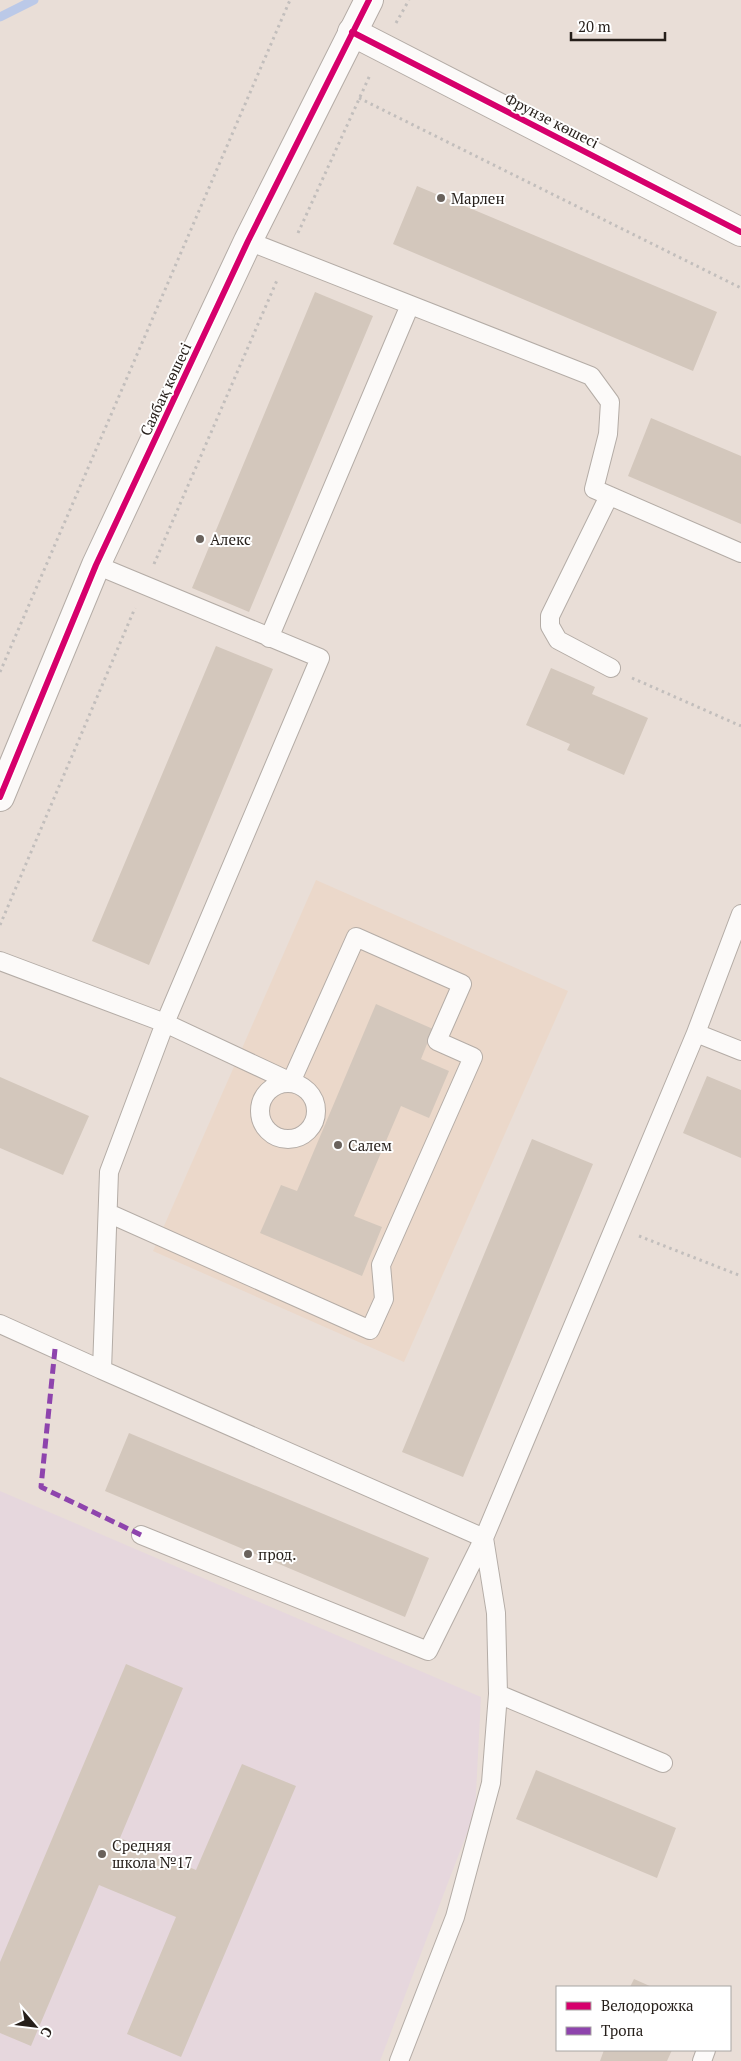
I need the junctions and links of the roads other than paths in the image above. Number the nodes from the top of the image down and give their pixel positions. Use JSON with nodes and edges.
{"nodes":[{"id":1,"x":369,"y":0,"type":"edge"},
{"id":2,"x":352,"y":32,"type":"junction"},
{"id":3,"x":741,"y":232,"type":"edge"},
{"id":4,"x":248,"y":241,"type":"junction"},
{"id":5,"x":410,"y":305,"type":"junction"},
{"id":6,"x":610,"y":496,"type":"junction"},
{"id":7,"x":741,"y":553,"type":"edge"},
{"id":8,"x":96,"y":564,"type":"junction"},
{"id":9,"x":269,"y":638,"type":"junction"},
{"id":10,"x":611,"y":668,"type":"road end"},
{"id":11,"x":0,"y":797,"type":"edge"},
{"id":12,"x":741,"y":914,"type":"edge"},
{"id":13,"x":0,"y":961,"type":"edge"},
{"id":14,"x":165,"y":1023,"type":"junction"},
{"id":15,"x":696,"y":1033,"type":"junction"},
{"id":16,"x":741,"y":1051,"type":"edge"},
{"id":17,"x":108,"y":1213,"type":"junction"},
{"id":18,"x":0,"y":1324,"type":"edge"},
{"id":19,"x":102,"y":1370,"type":"junction"},
{"id":20,"x":141,"y":1535,"type":"dead end"},
{"id":21,"x":484,"y":1538,"type":"junction"},
{"id":22,"x":498,"y":1694,"type":"junction"},
{"id":23,"x":663,"y":1763,"type":"dead end"},
{"id":24,"x":399,"y":2061,"type":"edge"}],
"edges":[{"from":1,"to":2,"type":"street","name":"Саябақ көшесі"},
{"from":2,"to":3,"type":"street","name":"Фрунзе көшесі"},
{"from":2,"to":4,"type":"street","name":"Саябақ көшесі"},
{"from":4,"to":5,"type":"lane"},
{"from":4,"to":8,"type":"street","name":"Саябақ көшесі"},
{"from":5,"to":6,"type":"lane"},
{"from":5,"to":9,"type":"lane"},
{"from":6,"to":7,"type":"lane"},
{"from":6,"to":10,"type":"lane"},
{"from":8,"to":9,"type":"lane"},
{"from":8,"to":11,"type":"street","name":"Саябақ көшесі"},
{"from":9,"to":14,"type":"lane"},
{"from":12,"to":15,"type":"lane"},
{"from":13,"to":14,"type":"lane"},
{"from":14,"to":17,"type":"lane"},
{"from":14,"to":17,"type":"lane"},
{"from":15,"to":16,"type":"lane"},
{"from":15,"to":21,"type":"lane"},
{"from":17,"to":19,"type":"lane"},
{"from":18,"to":19,"type":"lane"},
{"from":19,"to":21,"type":"lane"},
{"from":20,"to":21,"type":"lane"},
{"from":21,"to":22,"type":"lane"},
{"from":22,"to":23,"type":"lane"},
{"from":22,"to":24,"type":"lane"}]}
